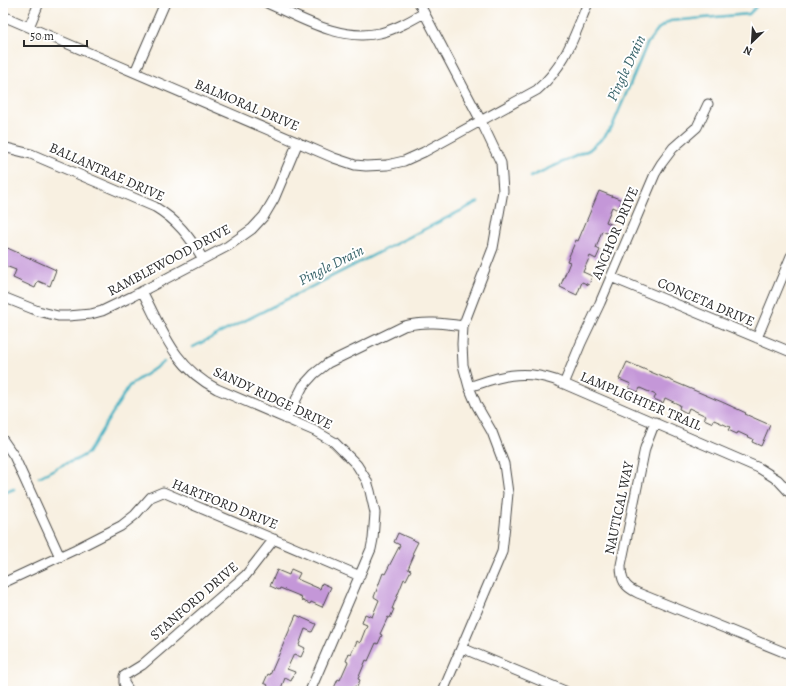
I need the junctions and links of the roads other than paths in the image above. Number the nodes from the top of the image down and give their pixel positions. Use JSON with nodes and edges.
{"nodes":[{"id":1,"x":39,"y":3,"type":"edge"},
{"id":2,"x":165,"y":3,"type":"edge"},
{"id":3,"x":267,"y":3,"type":"edge"},
{"id":4,"x":419,"y":3,"type":"edge"},
{"id":5,"x":588,"y":3,"type":"edge"},
{"id":6,"x":424,"y":13,"type":"junction"},
{"id":7,"x":3,"y":16,"type":"edge"},
{"id":8,"x":29,"y":27,"type":"junction"},
{"id":9,"x":135,"y":72,"type":"junction"},
{"id":10,"x":708,"y":104,"type":"dead end"},
{"id":11,"x":482,"y":121,"type":"junction"},
{"id":12,"x":298,"y":142,"type":"junction"},
{"id":13,"x":3,"y":147,"type":"edge"},
{"id":14,"x":791,"y":256,"type":"edge"},
{"id":15,"x":203,"y":258,"type":"junction"},
{"id":16,"x":611,"y":277,"type":"junction"},
{"id":17,"x":142,"y":291,"type":"junction"},
{"id":18,"x":3,"y":296,"type":"edge"},
{"id":19,"x":463,"y":326,"type":"junction"},
{"id":20,"x":757,"y":338,"type":"junction"},
{"id":21,"x":791,"y":352,"type":"edge"},
{"id":22,"x":564,"y":384,"type":"junction"},
{"id":23,"x":469,"y":388,"type":"junction"},
{"id":24,"x":286,"y":419,"type":"junction"},
{"id":25,"x":655,"y":422,"type":"junction"},
{"id":26,"x":3,"y":440,"type":"edge"},
{"id":27,"x":791,"y":494,"type":"edge"},
{"id":28,"x":274,"y":539,"type":"junction"},
{"id":29,"x":60,"y":557,"type":"junction"},
{"id":30,"x":360,"y":576,"type":"junction"},
{"id":31,"x":3,"y":583,"type":"edge"},
{"id":32,"x":462,"y":648,"type":"junction"},
{"id":33,"x":791,"y":655,"type":"edge"},
{"id":34,"x":129,"y":691,"type":"edge"},
{"id":35,"x":310,"y":691,"type":"edge"},
{"id":36,"x":444,"y":691,"type":"edge"},
{"id":37,"x":565,"y":691,"type":"edge"}],
"edges":[{"from":1,"to":8,"type":"street"},
{"from":2,"to":9,"type":"street"},
{"from":3,"to":6,"type":"street"},
{"from":4,"to":6,"type":"street"},
{"from":5,"to":11,"type":"street","name":"BALMORAL DRIVE"},
{"from":6,"to":11,"type":"street"},
{"from":7,"to":8,"type":"street","name":"BALMORAL DRIVE"},
{"from":8,"to":9,"type":"street","name":"BALMORAL DRIVE"},
{"from":9,"to":12,"type":"street","name":"BALMORAL DRIVE"},
{"from":10,"to":16,"type":"street","name":"ANCHOR DRIVE"},
{"from":11,"to":12,"type":"street","name":"BALMORAL DRIVE"},
{"from":11,"to":19,"type":"street"},
{"from":12,"to":15,"type":"street","name":"RAMBLEWOOD DRIVE"},
{"from":13,"to":15,"type":"street","name":"BALLANTRAE DRIVE"},
{"from":14,"to":20,"type":"street"},
{"from":15,"to":17,"type":"street","name":"RAMBLEWOOD DRIVE"},
{"from":16,"to":20,"type":"street","name":"CONCETA DRIVE"},
{"from":16,"to":22,"type":"street","name":"ANCHOR DRIVE"},
{"from":17,"to":18,"type":"street","name":"RAMBLEWOOD DRIVE"},
{"from":17,"to":24,"type":"street","name":"SANDY RIDGE DRIVE"},
{"from":19,"to":23,"type":"street"},
{"from":19,"to":24,"type":"street"},
{"from":20,"to":21,"type":"street","name":"CONCETA DRIVE"},
{"from":22,"to":23,"type":"street","name":"LAMPLIGHTER TRAIL"},
{"from":22,"to":25,"type":"street","name":"LAMPLIGHTER TRAIL"},
{"from":23,"to":32,"type":"street"},
{"from":24,"to":30,"type":"street","name":"SANDY RIDGE DRIVE"},
{"from":25,"to":27,"type":"street","name":"LAMPLIGHTER TRAIL"},
{"from":25,"to":33,"type":"street","name":"NAUTICAL WAY"},
{"from":26,"to":29,"type":"street"},
{"from":28,"to":29,"type":"street","name":"HARTFORD DRIVE"},
{"from":28,"to":30,"type":"street","name":"HARTFORD DRIVE"},
{"from":28,"to":34,"type":"street","name":"STANFORD DRIVE"},
{"from":29,"to":31,"type":"street","name":"HARTFORD DRIVE"},
{"from":30,"to":35,"type":"street","name":"SANDY RIDGE DRIVE"},
{"from":32,"to":36,"type":"street"},
{"from":32,"to":37,"type":"street"}]}
